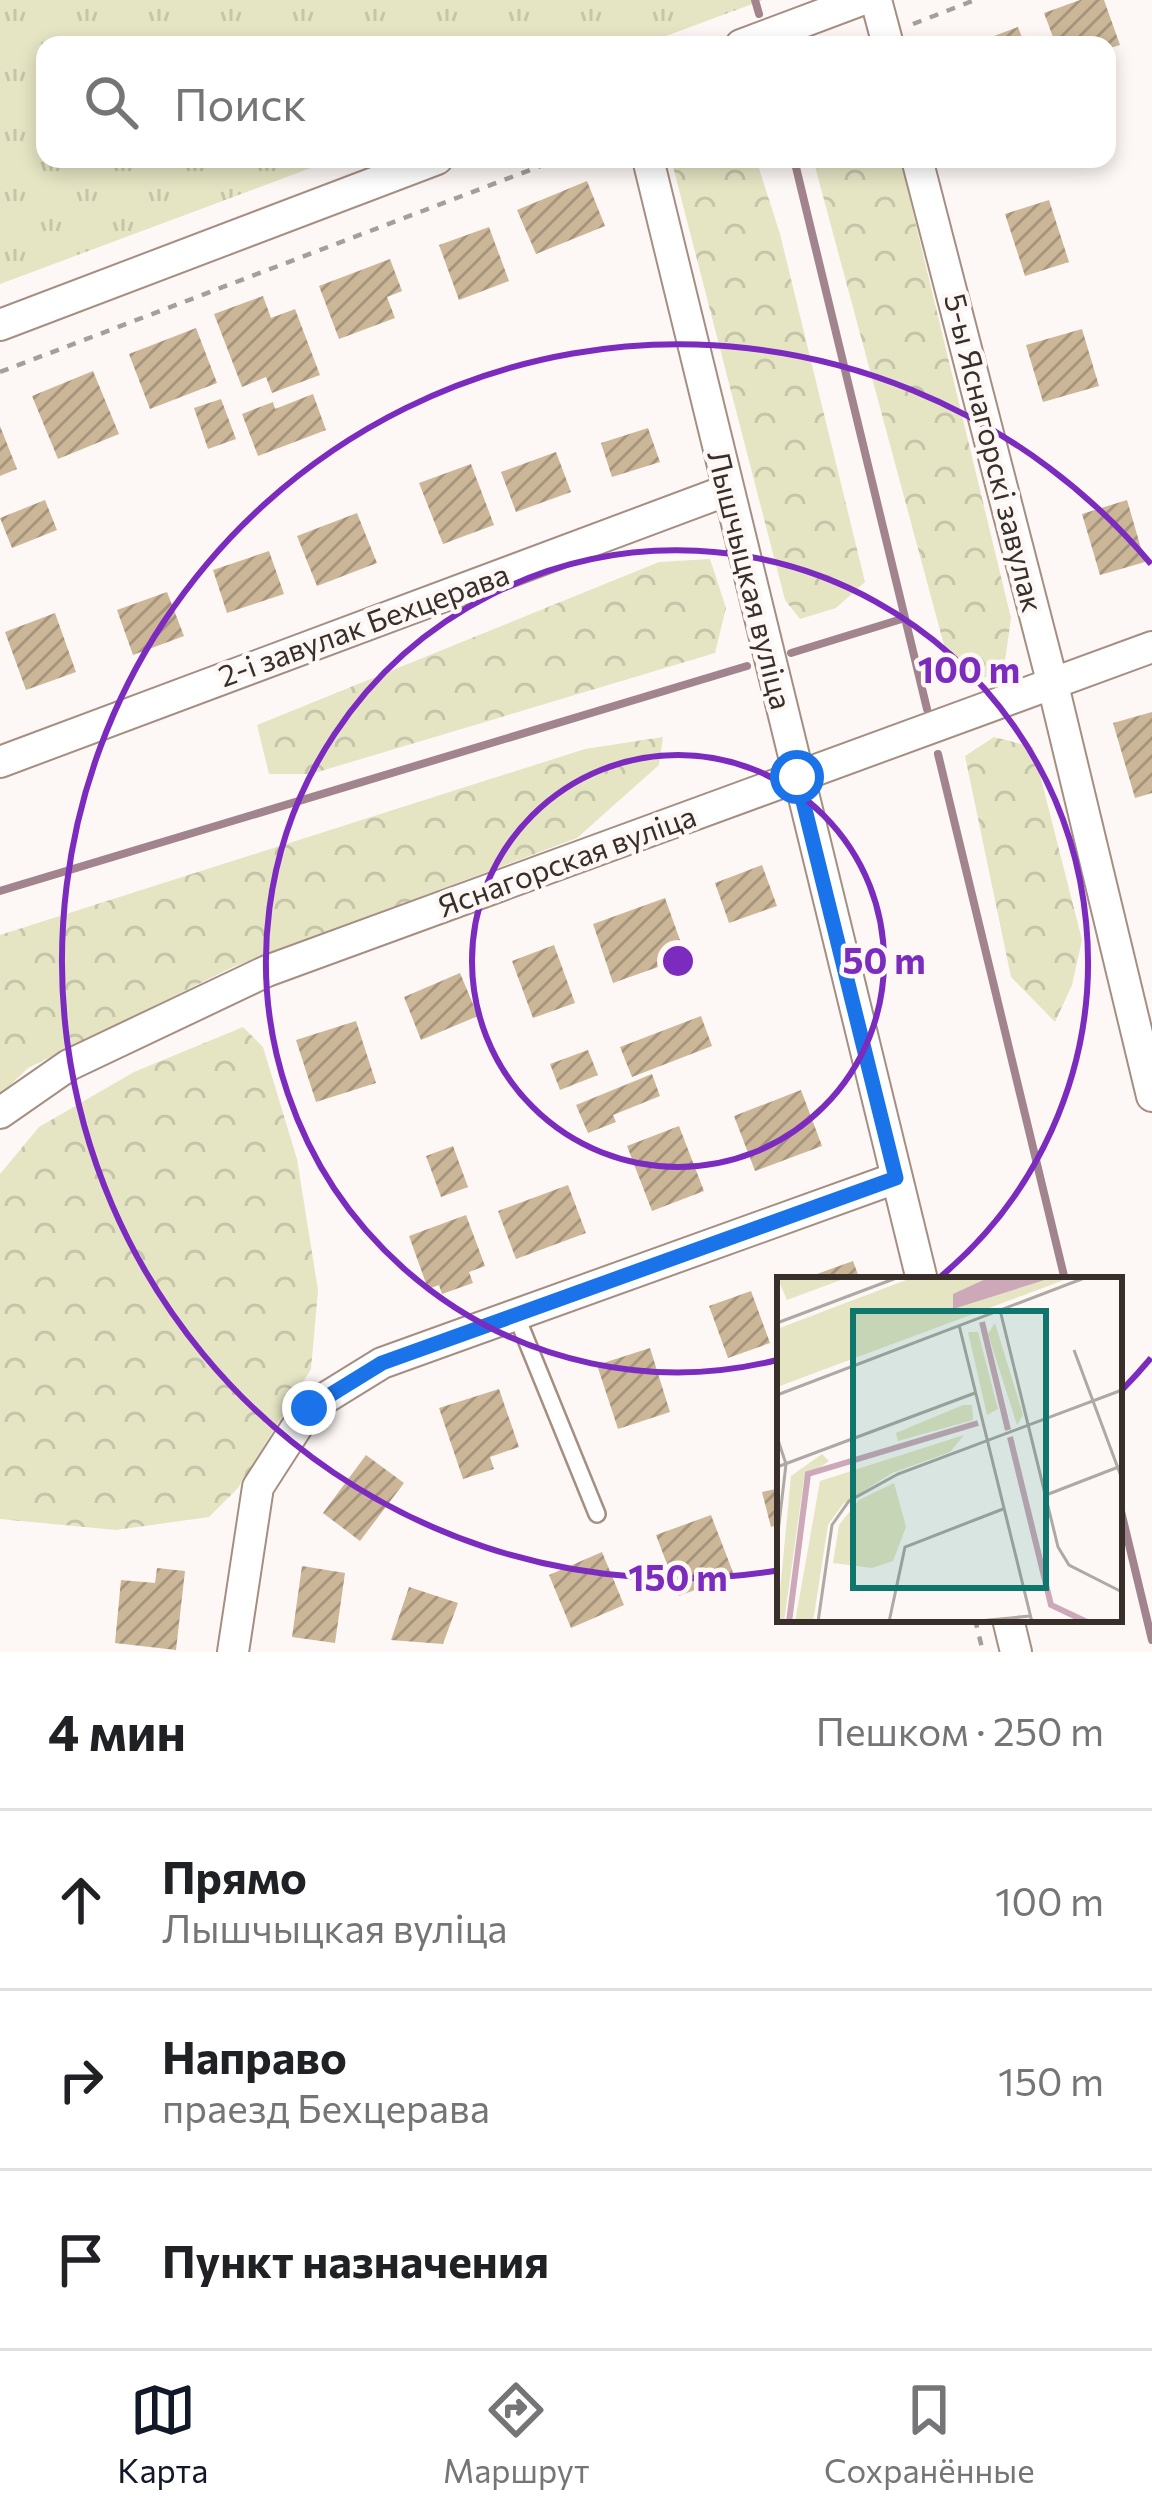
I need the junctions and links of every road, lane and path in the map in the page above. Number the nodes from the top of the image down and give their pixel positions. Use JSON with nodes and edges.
{"nodes":[{"id":1,"x":860,"y":0,"type":"edge"},
{"id":2,"x":876,"y":0,"type":"edge"},
{"id":3,"x":976,"y":0,"type":"edge"},
{"id":4,"x":765,"y":36,"type":"edge"},
{"id":5,"x":885,"y":36,"type":"edge"},
{"id":6,"x":895,"y":36,"type":"edge"},
{"id":7,"x":413,"y":168,"type":"edge"},
{"id":8,"x":535,"y":168,"type":"edge"},
{"id":9,"x":649,"y":168,"type":"edge"},
{"id":10,"x":919,"y":168,"type":"edge"},
{"id":11,"x":0,"y":325,"type":"edge"},
{"id":12,"x":0,"y":372,"type":"edge"},
{"id":13,"x":728,"y":490,"type":"junction"},
{"id":14,"x":1152,"y":647,"type":"edge"},
{"id":15,"x":1053,"y":685,"type":"junction"},
{"id":16,"x":0,"y":762,"type":"edge"},
{"id":17,"x":797,"y":777,"type":"junction"},
{"id":18,"x":1152,"y":1095,"type":"edge"},
{"id":19,"x":0,"y":1113,"type":"edge"},
{"id":20,"x":896,"y":1178,"type":"junction"},
{"id":21,"x":921,"y":1277,"type":"edge"},
{"id":22,"x":516,"y":1315,"type":"junction"},
{"id":23,"x":597,"y":1514,"type":"dead end"},
{"id":24,"x":976,"y":1622,"type":"edge"},
{"id":25,"x":1009,"y":1622,"type":"edge"},
{"id":26,"x":233,"y":1652,"type":"edge"},
{"id":27,"x":983,"y":1652,"type":"edge"},
{"id":28,"x":1016,"y":1652,"type":"edge"}],
"edges":[{"from":1,"to":4,"type":"street"},
{"from":2,"to":5,"type":"street"},
{"from":3,"to":6,"type":"path"},
{"from":7,"to":11,"type":"street"},
{"from":8,"to":12,"type":"path"},
{"from":9,"to":13,"type":"street","name":"Лышчыцкая вуліца"},
{"from":10,"to":15,"type":"street","name":"5-ы Яснагорскі завулак"},
{"from":13,"to":16,"type":"street","name":"2-і завулак Бехцерава"},
{"from":13,"to":17,"type":"street","name":"Лышчыцкая вуліца"},
{"from":14,"to":15,"type":"street","name":"Яснагорская вуліца"},
{"from":15,"to":17,"type":"street","name":"Яснагорская вуліца"},
{"from":15,"to":18,"type":"street","name":"5-ы Яснагорскі завулак"},
{"from":17,"to":19,"type":"street","name":"Яснагорская вуліца"},
{"from":17,"to":20,"type":"street","name":"Лышчыцкая вуліца"},
{"from":20,"to":21,"type":"street","name":"Лышчыцкая вуліца"},
{"from":20,"to":22,"type":"street"},
{"from":22,"to":23,"type":"lane"},
{"from":22,"to":26,"type":"street"},
{"from":24,"to":27,"type":"path"},
{"from":25,"to":28,"type":"street"}]}
